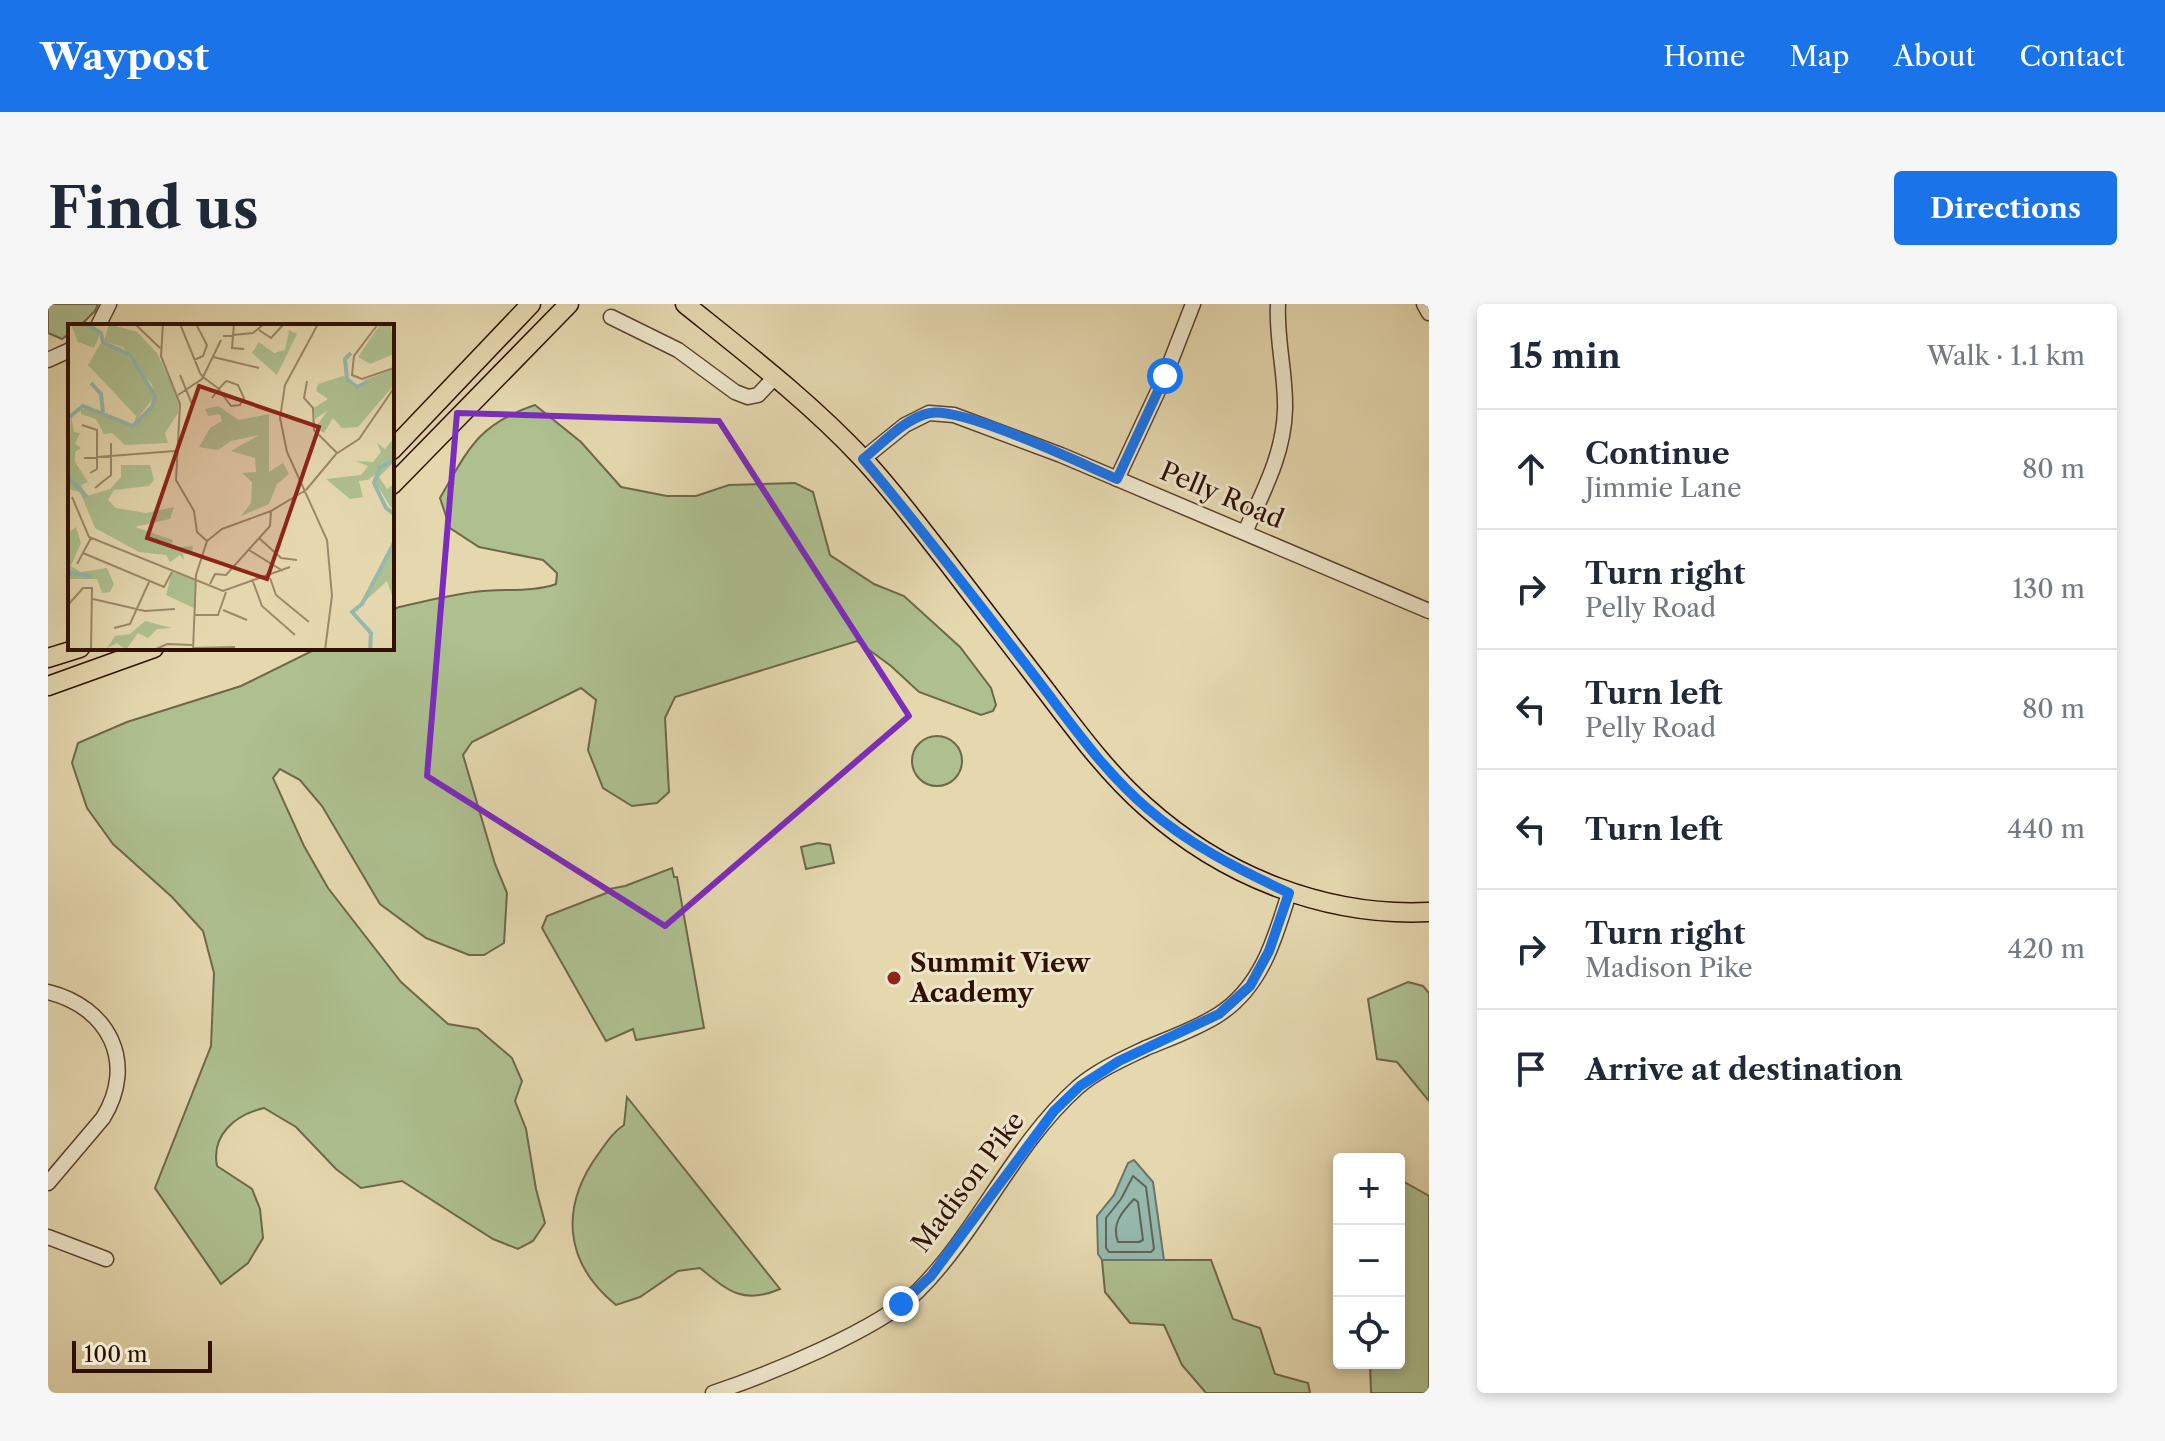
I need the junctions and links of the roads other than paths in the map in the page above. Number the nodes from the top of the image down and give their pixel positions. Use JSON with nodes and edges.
{"nodes":[{"id":1,"x":109,"y":304,"type":"edge"},
{"id":2,"x":531,"y":304,"type":"edge"},
{"id":3,"x":569,"y":304,"type":"edge"},
{"id":4,"x":685,"y":304,"type":"edge"},
{"id":5,"x":1193,"y":304,"type":"edge"},
{"id":6,"x":1278,"y":304,"type":"edge"},
{"id":7,"x":1424,"y":304,"type":"edge"},
{"id":8,"x":1429,"y":313,"type":"edge"},
{"id":9,"x":611,"y":317,"type":"dead end"},
{"id":10,"x":99,"y":324,"type":"edge"},
{"id":11,"x":68,"y":351,"type":"edge"},
{"id":12,"x":48,"y":360,"type":"edge"},
{"id":13,"x":775,"y":377,"type":"junction"},
{"id":14,"x":394,"y":448,"type":"edge"},
{"id":15,"x":863,"y":459,"type":"junction"},
{"id":16,"x":1117,"y":479,"type":"junction"},
{"id":17,"x":394,"y":483,"type":"edge"},
{"id":18,"x":1245,"y":532,"type":"junction"},
{"id":19,"x":1429,"y":611,"type":"edge"},
{"id":20,"x":74,"y":650,"type":"edge"},
{"id":21,"x":148,"y":650,"type":"edge"},
{"id":22,"x":48,"y":658,"type":"edge"},
{"id":23,"x":48,"y":686,"type":"edge"},
{"id":24,"x":1289,"y":893,"type":"junction"},
{"id":25,"x":1429,"y":912,"type":"edge"},
{"id":26,"x":48,"y":992,"type":"edge"},
{"id":27,"x":48,"y":1183,"type":"edge"},
{"id":28,"x":48,"y":1237,"type":"edge"},
{"id":29,"x":106,"y":1259,"type":"dead end"},
{"id":30,"x":713,"y":1393,"type":"edge"}],
"edges":[{"from":1,"to":10,"type":"street"},
{"from":2,"to":14,"type":"main road"},
{"from":3,"to":17,"type":"main road"},
{"from":4,"to":13,"type":"main road"},
{"from":5,"to":16,"type":"street"},
{"from":6,"to":18,"type":"street"},
{"from":7,"to":8,"type":"street"},
{"from":9,"to":13,"type":"street"},
{"from":11,"to":12,"type":"street"},
{"from":13,"to":15,"type":"main road"},
{"from":15,"to":16,"type":"street","name":"Pelly Road"},
{"from":15,"to":24,"type":"main road"},
{"from":16,"to":18,"type":"street","name":"Pelly Road"},
{"from":18,"to":19,"type":"street","name":"Pelly Road"},
{"from":20,"to":22,"type":"main road"},
{"from":21,"to":23,"type":"main road"},
{"from":24,"to":25,"type":"main road"},
{"from":24,"to":30,"type":"street","name":"Madison Pike"},
{"from":26,"to":27,"type":"street"},
{"from":28,"to":29,"type":"street"}]}
